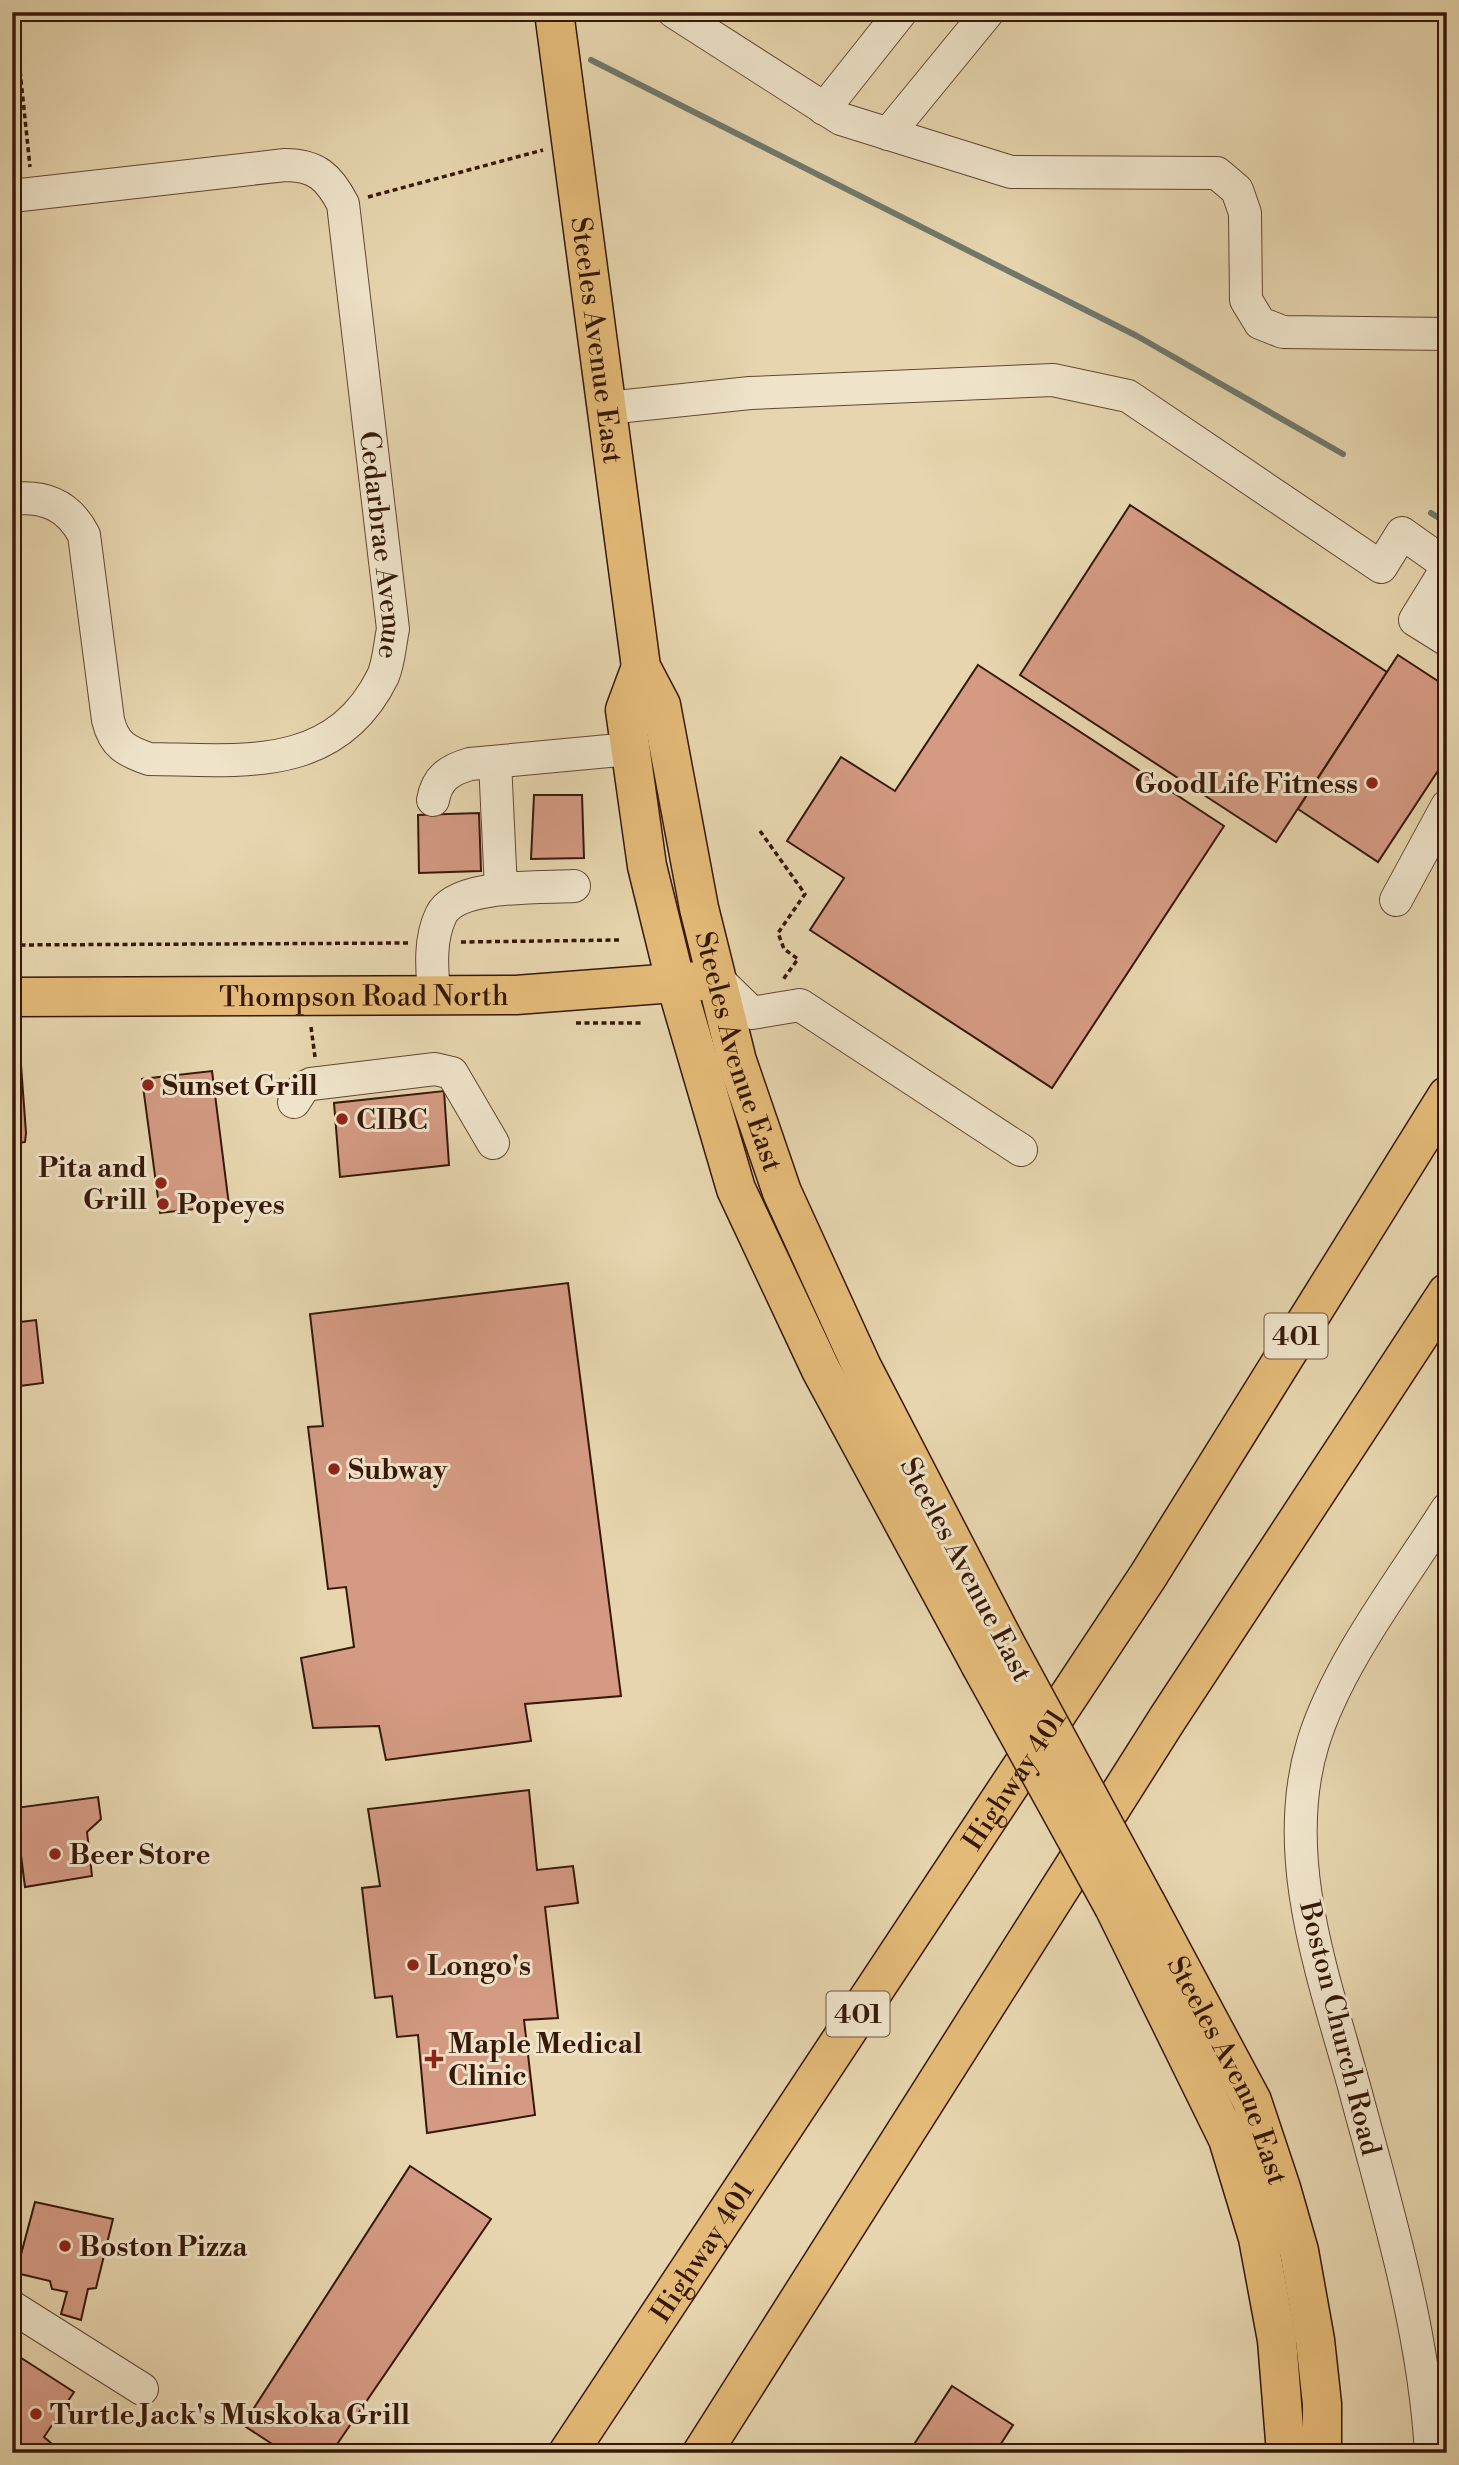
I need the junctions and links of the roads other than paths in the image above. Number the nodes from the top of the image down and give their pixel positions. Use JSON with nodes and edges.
{"nodes":[{"id":1,"x":554,"y":12,"type":"edge"},
{"id":2,"x":674,"y":12,"type":"edge"},
{"id":3,"x":901,"y":12,"type":"edge"},
{"id":4,"x":988,"y":12,"type":"edge"},
{"id":5,"x":824,"y":109,"type":"junction"},
{"id":6,"x":888,"y":134,"type":"junction"},
{"id":7,"x":23,"y":195,"type":"edge"},
{"id":8,"x":1447,"y":334,"type":"edge"},
{"id":9,"x":607,"y":408,"type":"junction"},
{"id":10,"x":12,"y":499,"type":"edge"},
{"id":11,"x":1447,"y":566,"type":"edge"},
{"id":12,"x":1447,"y":640,"type":"edge"},
{"id":13,"x":641,"y":667,"type":"junction"},
{"id":14,"x":631,"y":749,"type":"junction"},
{"id":15,"x":495,"y":762,"type":"junction"},
{"id":16,"x":433,"y":800,"type":"dead end"},
{"id":17,"x":1447,"y":806,"type":"edge"},
{"id":18,"x":574,"y":886,"type":"dead end"},
{"id":19,"x":501,"y":890,"type":"junction"},
{"id":20,"x":1396,"y":900,"type":"dead end"},
{"id":21,"x":716,"y":978,"type":"junction"},
{"id":22,"x":676,"y":984,"type":"junction"},
{"id":23,"x":434,"y":995,"type":"junction"},
{"id":24,"x":12,"y":997,"type":"edge"},
{"id":25,"x":306,"y":1093,"type":"road end"},
{"id":26,"x":1447,"y":1096,"type":"edge"},
{"id":27,"x":493,"y":1143,"type":"dead end"},
{"id":28,"x":1021,"y":1150,"type":"dead end"},
{"id":29,"x":1447,"y":1293,"type":"edge"},
{"id":30,"x":1447,"y":1509,"type":"edge"},
{"id":31,"x":992,"y":1653,"type":"junction"},
{"id":32,"x":1130,"y":1905,"type":"junction"},
{"id":33,"x":12,"y":2307,"type":"edge"},
{"id":34,"x":142,"y":2389,"type":"dead end"},
{"id":35,"x":568,"y":2453,"type":"edge"},
{"id":36,"x":702,"y":2453,"type":"edge"},
{"id":37,"x":1286,"y":2453,"type":"edge"},
{"id":38,"x":1322,"y":2453,"type":"edge"},
{"id":39,"x":1431,"y":2453,"type":"edge"}],
"edges":[{"from":1,"to":9,"type":"main road","name":"Steeles Avenue East"},
{"from":2,"to":5,"type":"street"},
{"from":3,"to":5,"type":"street"},
{"from":4,"to":6,"type":"street"},
{"from":5,"to":6,"type":"street"},
{"from":6,"to":8,"type":"street"},
{"from":7,"to":10,"type":"street","name":"Cedarbrae Avenue"},
{"from":9,"to":11,"type":"street"},
{"from":9,"to":13,"type":"main road","name":"Steeles Avenue East"},
{"from":11,"to":12,"type":"street"},
{"from":13,"to":14,"type":"main road","name":"Steeles Avenue East"},
{"from":13,"to":21,"type":"main road","name":"Steeles Avenue East"},
{"from":14,"to":15,"type":"street"},
{"from":14,"to":22,"type":"main road","name":"Steeles Avenue East"},
{"from":15,"to":16,"type":"street"},
{"from":15,"to":19,"type":"street"},
{"from":17,"to":20,"type":"street"},
{"from":18,"to":19,"type":"street"},
{"from":19,"to":23,"type":"street"},
{"from":21,"to":22,"type":"main road","name":"Thompson Road North"},
{"from":21,"to":28,"type":"street"},
{"from":21,"to":31,"type":"main road","name":"Steeles Avenue East"},
{"from":22,"to":23,"type":"main road","name":"Thompson Road North"},
{"from":22,"to":31,"type":"main road","name":"Steeles Avenue East"},
{"from":23,"to":24,"type":"main road","name":"Thompson Road North"},
{"from":25,"to":27,"type":"street"},
{"from":26,"to":35,"type":"main road","name":"Highway 401","number":"401"},
{"from":29,"to":36,"type":"main road"},
{"from":30,"to":39,"type":"street","name":"Boston Church Road"},
{"from":31,"to":32,"type":"main road","name":"Steeles Avenue East","bridge":true},
{"from":32,"to":37,"type":"main road","name":"Steeles Avenue East"},
{"from":32,"to":38,"type":"main road","name":"Steeles Avenue East"},
{"from":33,"to":34,"type":"street"}]}
